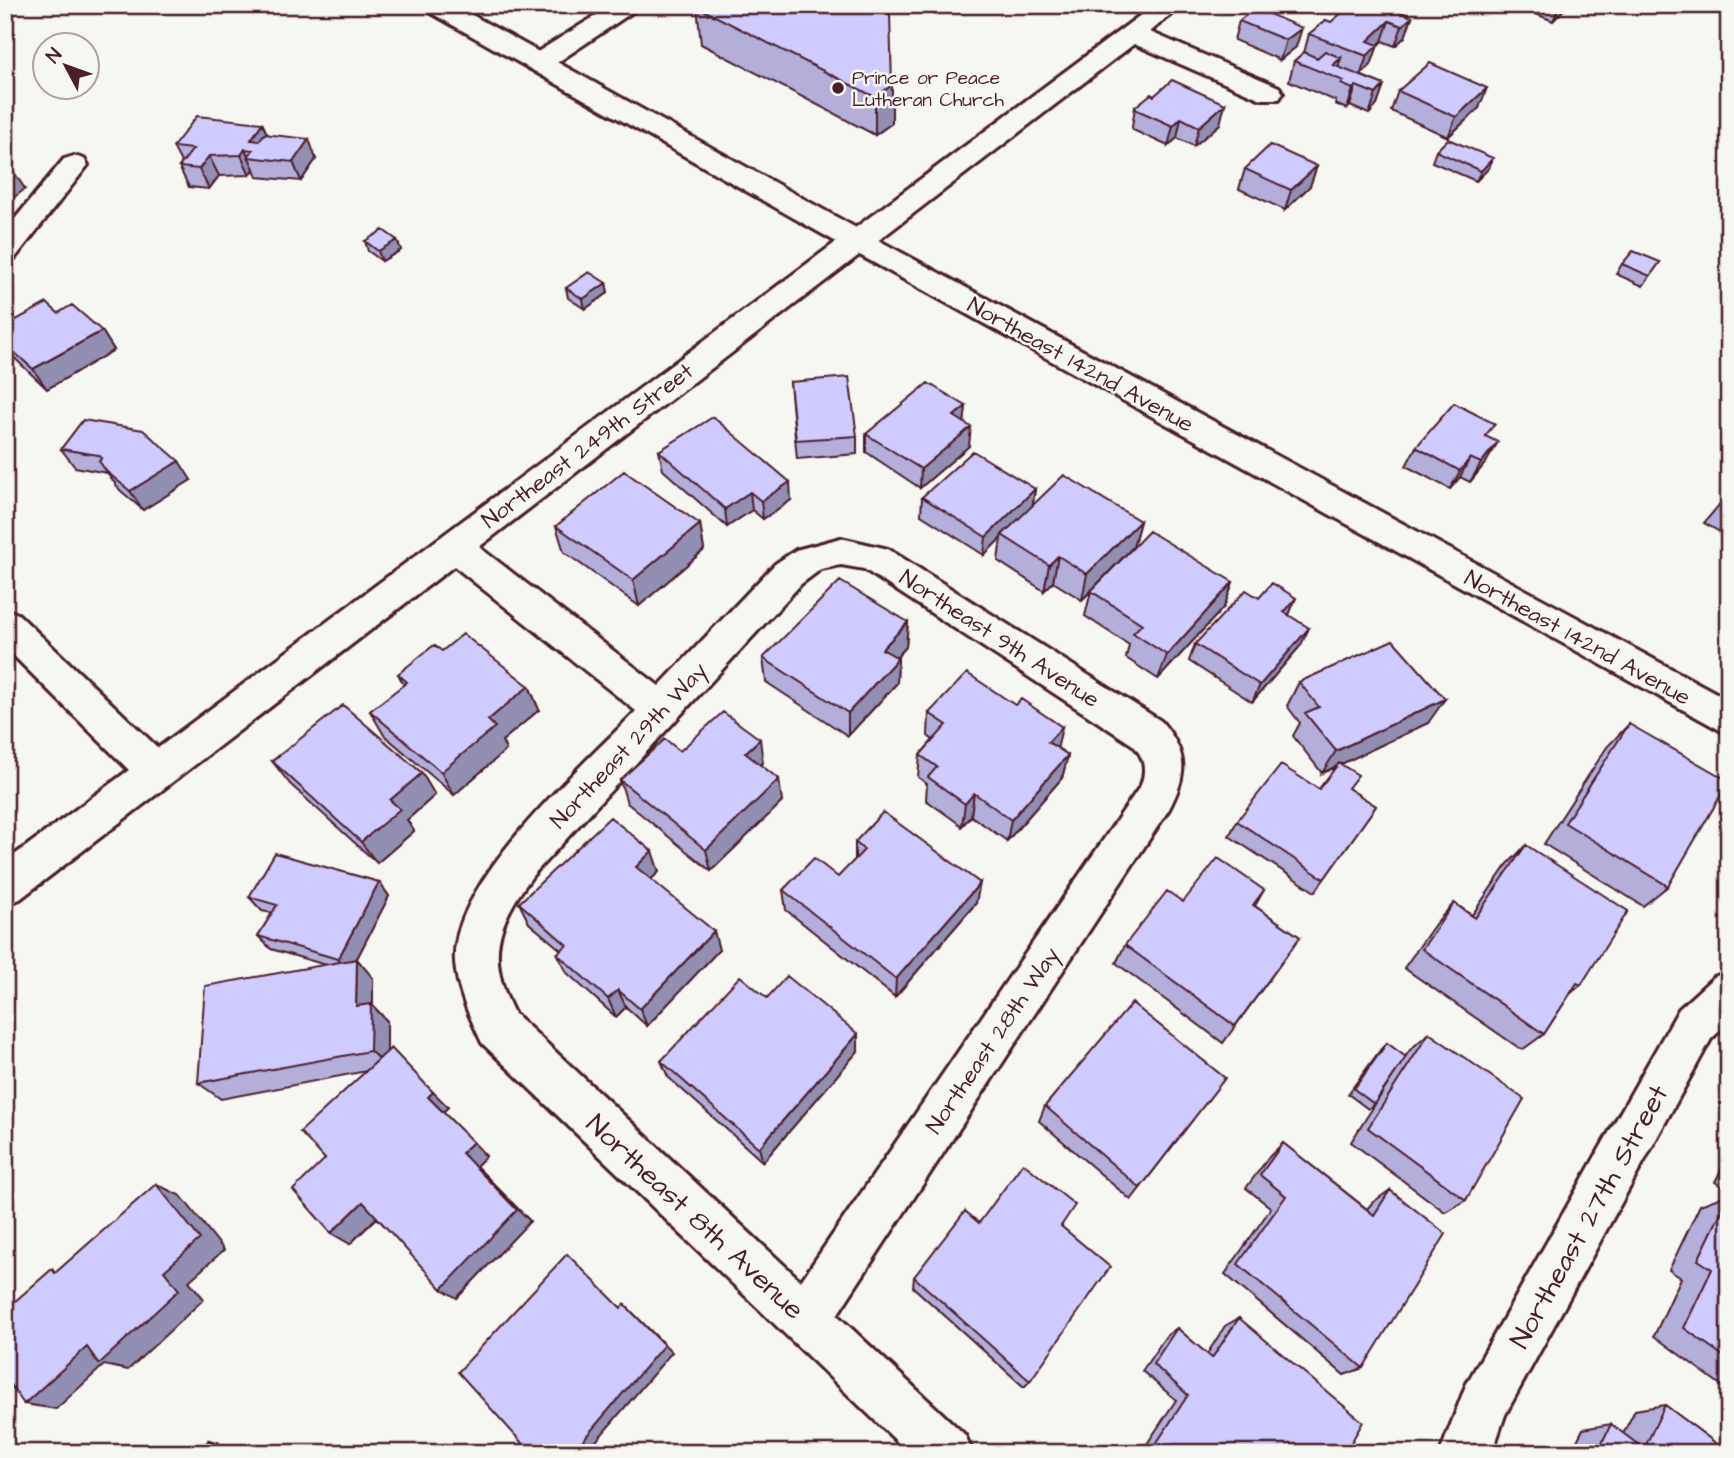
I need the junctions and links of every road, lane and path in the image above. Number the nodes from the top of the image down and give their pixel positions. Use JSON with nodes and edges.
{"nodes":[{"id":1,"x":435,"y":5,"type":"edge"},
{"id":2,"x":631,"y":5,"type":"edge"},
{"id":3,"x":1170,"y":5,"type":"edge"},
{"id":4,"x":1132,"y":34,"type":"junction"},
{"id":5,"x":540,"y":62,"type":"junction"},
{"id":6,"x":1270,"y":93,"type":"dead end"},
{"id":7,"x":74,"y":165,"type":"dead end"},
{"id":8,"x":857,"y":241,"type":"junction"},
{"id":9,"x":5,"y":251,"type":"edge"},
{"id":10,"x":453,"y":546,"type":"junction"},
{"id":11,"x":819,"y":553,"type":"joint"},
{"id":12,"x":5,"y":624,"type":"edge"},
{"id":13,"x":661,"y":709,"type":"junction"},
{"id":14,"x":1729,"y":719,"type":"edge"},
{"id":15,"x":1164,"y":758,"type":"joint"},
{"id":16,"x":156,"y":771,"type":"junction"},
{"id":17,"x":5,"y":886,"type":"edge"},
{"id":18,"x":474,"y":961,"type":"joint"},
{"id":19,"x":1729,"y":992,"type":"edge"},
{"id":20,"x":806,"y":1319,"type":"junction"},
{"id":21,"x":947,"y":1453,"type":"edge"},
{"id":22,"x":1466,"y":1453,"type":"edge"}],
"edges":[{"from":1,"to":5,"type":"street","name":"Northeast 142nd Avenue"},
{"from":2,"to":5,"type":"street"},
{"from":3,"to":4,"type":"street","name":"Northeast 249th Street"},
{"from":4,"to":6,"type":"street"},
{"from":4,"to":8,"type":"street","name":"Northeast 249th Street"},
{"from":5,"to":8,"type":"street","name":"Northeast 142nd Avenue"},
{"from":7,"to":9,"type":"street"},
{"from":8,"to":10,"type":"street","name":"Northeast 249th Street"},
{"from":8,"to":14,"type":"street","name":"Northeast 142nd Avenue"},
{"from":10,"to":13,"type":"street"},
{"from":10,"to":16,"type":"street","name":"Northeast 249th Street"},
{"from":11,"to":13,"type":"street","name":"Northeast 29th Way"},
{"from":11,"to":15,"type":"street","name":"Northeast 9th Avenue"},
{"from":12,"to":16,"type":"street"},
{"from":13,"to":18,"type":"street","name":"Northeast 29th Way"},
{"from":15,"to":20,"type":"street","name":"Northeast 28th Way"},
{"from":16,"to":17,"type":"street","name":"Northeast 249th Street"},
{"from":18,"to":20,"type":"street","name":"Northeast 8th Avenue"},
{"from":19,"to":22,"type":"street","name":"Northeast 27th Street"},
{"from":20,"to":21,"type":"street","name":"Northeast 8th Avenue"}]}
